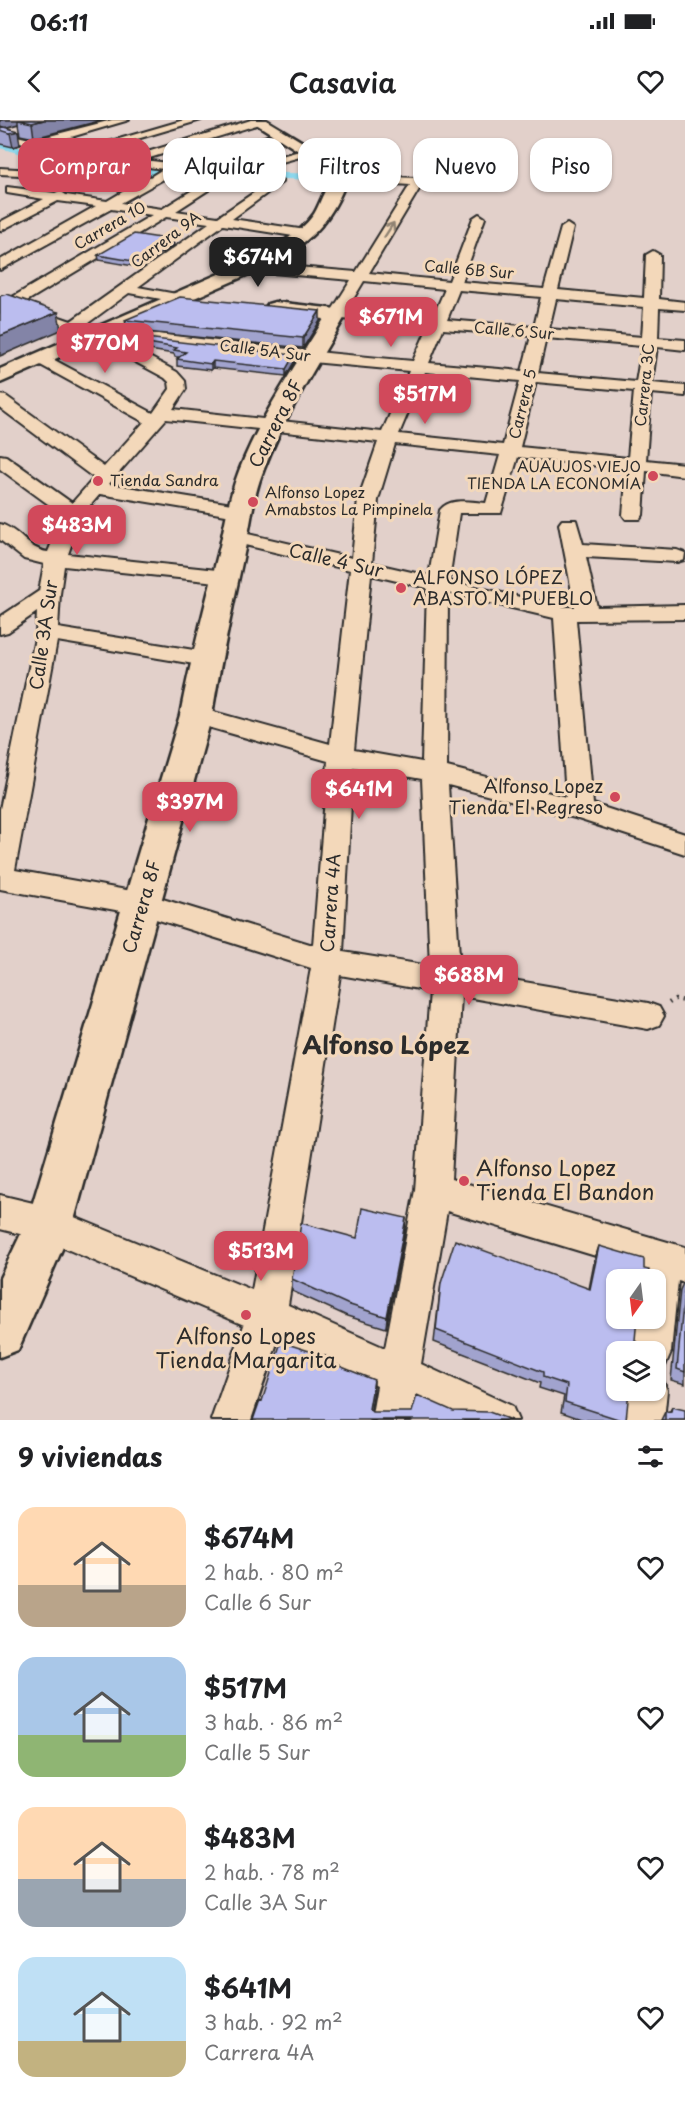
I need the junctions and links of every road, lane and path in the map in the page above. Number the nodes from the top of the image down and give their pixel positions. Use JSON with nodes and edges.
{"nodes":[{"id":1,"x":124,"y":120,"type":"edge"},
{"id":2,"x":196,"y":120,"type":"edge"},
{"id":3,"x":258,"y":121,"type":"edge"},
{"id":4,"x":22,"y":129,"type":"edge"},
{"id":5,"x":0,"y":135,"type":"edge"},
{"id":6,"x":281,"y":135,"type":"junction"},
{"id":7,"x":56,"y":138,"type":"edge"},
{"id":8,"x":132,"y":138,"type":"edge"},
{"id":9,"x":272,"y":138,"type":"edge"},
{"id":10,"x":18,"y":140,"type":"edge"},
{"id":11,"x":298,"y":146,"type":"edge"},
{"id":12,"x":151,"y":154,"type":"edge"},
{"id":13,"x":0,"y":171,"type":"edge"},
{"id":14,"x":18,"y":172,"type":"edge"},
{"id":15,"x":163,"y":175,"type":"edge"},
{"id":16,"x":18,"y":185,"type":"edge"},
{"id":17,"x":413,"y":191,"type":"edge"},
{"id":18,"x":65,"y":192,"type":"edge"},
{"id":19,"x":199,"y":192,"type":"edge"},
{"id":20,"x":261,"y":192,"type":"edge"},
{"id":21,"x":334,"y":192,"type":"edge"},
{"id":22,"x":349,"y":192,"type":"edge"},
{"id":23,"x":5,"y":193,"type":"edge"},
{"id":24,"x":56,"y":197,"type":"junction"},
{"id":25,"x":331,"y":202,"type":"junction"},
{"id":26,"x":110,"y":205,"type":"junction"},
{"id":27,"x":164,"y":213,"type":"junction"},
{"id":28,"x":479,"y":218,"type":"dead end"},
{"id":29,"x":219,"y":221,"type":"junction"},
{"id":30,"x":0,"y":227,"type":"edge"},
{"id":31,"x":567,"y":228,"type":"dead end"},
{"id":32,"x":306,"y":234,"type":"junction"},
{"id":33,"x":653,"y":255,"type":"dead end"},
{"id":34,"x":0,"y":266,"type":"edge"},
{"id":35,"x":250,"y":267,"type":"junction"},
{"id":36,"x":359,"y":278,"type":"junction"},
{"id":37,"x":454,"y":285,"type":"junction"},
{"id":38,"x":128,"y":289,"type":"junction"},
{"id":39,"x":549,"y":294,"type":"junction"},
{"id":40,"x":177,"y":298,"type":"junction"},
{"id":41,"x":211,"y":302,"type":"edge"},
{"id":42,"x":651,"y":303,"type":"junction"},
{"id":43,"x":3,"y":304,"type":"edge"},
{"id":44,"x":256,"y":306,"type":"edge"},
{"id":45,"x":685,"y":306,"type":"edge"},
{"id":46,"x":336,"y":315,"type":"junction"},
{"id":47,"x":437,"y":324,"type":"junction"},
{"id":48,"x":74,"y":326,"type":"junction"},
{"id":49,"x":541,"y":333,"type":"junction"},
{"id":50,"x":96,"y":335,"type":"junction"},
{"id":51,"x":650,"y":342,"type":"junction"},
{"id":52,"x":685,"y":345,"type":"edge"},
{"id":53,"x":312,"y":357,"type":"junction"},
{"id":54,"x":41,"y":359,"type":"junction"},
{"id":55,"x":419,"y":368,"type":"junction"},
{"id":56,"x":0,"y":377,"type":"edge"},
{"id":57,"x":528,"y":377,"type":"junction"},
{"id":58,"x":643,"y":387,"type":"junction"},
{"id":59,"x":685,"y":391,"type":"edge"},
{"id":60,"x":0,"y":400,"type":"edge"},
{"id":61,"x":157,"y":417,"type":"junction"},
{"id":62,"x":272,"y":426,"type":"junction"},
{"id":63,"x":388,"y":439,"type":"junction"},
{"id":64,"x":511,"y":451,"type":"junction"},
{"id":65,"x":0,"y":460,"type":"edge"},
{"id":66,"x":637,"y":465,"type":"junction"},
{"id":67,"x":685,"y":470,"type":"edge"},
{"id":68,"x":99,"y":481,"type":"junction"},
{"id":69,"x":73,"y":513,"type":"junction"},
{"id":70,"x":633,"y":515,"type":"dead end"},
{"id":71,"x":237,"y":524,"type":"junction"},
{"id":72,"x":569,"y":524,"type":"dead end"},
{"id":73,"x":0,"y":530,"type":"edge"},
{"id":74,"x":574,"y":550,"type":"junction"},
{"id":75,"x":677,"y":556,"type":"dead end"},
{"id":76,"x":55,"y":560,"type":"junction"},
{"id":77,"x":360,"y":568,"type":"junction"},
{"id":78,"x":226,"y":577,"type":"junction"},
{"id":79,"x":438,"y":583,"type":"junction"},
{"id":80,"x":49,"y":594,"type":"junction"},
{"id":81,"x":685,"y":612,"type":"edge"},
{"id":82,"x":576,"y":614,"type":"junction"},
{"id":83,"x":2,"y":624,"type":"edge"},
{"id":84,"x":47,"y":633,"type":"junction"},
{"id":85,"x":206,"y":659,"type":"junction"},
{"id":86,"x":196,"y":715,"type":"junction"},
{"id":87,"x":341,"y":756,"type":"junction"},
{"id":88,"x":434,"y":773,"type":"junction"},
{"id":89,"x":580,"y":810,"type":"junction"},
{"id":90,"x":685,"y":844,"type":"edge"},
{"id":91,"x":0,"y":878,"type":"edge"},
{"id":92,"x":143,"y":904,"type":"junction"},
{"id":93,"x":327,"y":961,"type":"junction"},
{"id":94,"x":446,"y":982,"type":"junction"},
{"id":95,"x":648,"y":1016,"type":"dead end"},
{"id":96,"x":433,"y":1190,"type":"junction"},
{"id":97,"x":0,"y":1212,"type":"edge"},
{"id":98,"x":50,"y":1224,"type":"junction"},
{"id":99,"x":674,"y":1261,"type":"edge"},
{"id":100,"x":666,"y":1285,"type":"edge"},
{"id":101,"x":267,"y":1315,"type":"junction"},
{"id":102,"x":0,"y":1332,"type":"edge"},
{"id":103,"x":401,"y":1377,"type":"junction"},
{"id":104,"x":646,"y":1401,"type":"edge"},
{"id":105,"x":231,"y":1420,"type":"edge"},
{"id":106,"x":391,"y":1420,"type":"edge"},
{"id":107,"x":498,"y":1420,"type":"edge"},
{"id":108,"x":644,"y":1420,"type":"edge"}],
"edges":[{"from":1,"to":7,"type":"street"},
{"from":2,"to":8,"type":"street"},
{"from":3,"to":6,"type":"street"},
{"from":3,"to":12,"type":"street"},
{"from":4,"to":5,"type":"street"},
{"from":5,"to":10,"type":"street"},
{"from":6,"to":9,"type":"street"},
{"from":6,"to":11,"type":"street"},
{"from":13,"to":14,"type":"street"},
{"from":15,"to":26,"type":"street"},
{"from":16,"to":23,"type":"street"},
{"from":36,"to":17,"type":"street","one_way":true},
{"from":18,"to":24,"type":"street"},
{"from":19,"to":27,"type":"street","name":"Carrera 10"},
{"from":20,"to":29,"type":"street","name":"Carrera 9A"},
{"from":21,"to":25,"type":"street"},
{"from":22,"to":25,"type":"street"},
{"from":23,"to":24,"type":"street"},
{"from":24,"to":26,"type":"street"},
{"from":24,"to":30,"type":"street"},
{"from":25,"to":32,"type":"street"},
{"from":26,"to":27,"type":"street"},
{"from":26,"to":34,"type":"street"},
{"from":27,"to":29,"type":"street"},
{"from":27,"to":43,"type":"street","name":"Carrera 10"},
{"from":28,"to":37,"type":"street","name":"Carrera 4A"},
{"from":29,"to":32,"type":"street"},
{"from":29,"to":38,"type":"street","name":"Carrera 9A"},
{"from":31,"to":39,"type":"street","name":"Carrera 5"},
{"from":32,"to":35,"type":"street"},
{"from":33,"to":42,"type":"street","name":"Carrera 3C"},
{"from":35,"to":36,"type":"street","name":"Calle 6B Sur"},
{"from":35,"to":40,"type":"street"},
{"from":36,"to":37,"type":"street","name":"Calle 6B Sur"},
{"from":36,"to":46,"type":"street"},
{"from":37,"to":39,"type":"street","name":"Calle 6B Sur"},
{"from":37,"to":47,"type":"street","name":"Carrera 4A"},
{"from":38,"to":40,"type":"street"},
{"from":38,"to":48,"type":"street","name":"Carrera 9A"},
{"from":39,"to":42,"type":"street","name":"Calle 6B Sur"},
{"from":39,"to":49,"type":"street","name":"Carrera 5"},
{"from":40,"to":41,"type":"street"},
{"from":40,"to":50,"type":"street"},
{"from":42,"to":45,"type":"street","name":"Calle 6B Sur"},
{"from":42,"to":51,"type":"street","name":"Carrera 3C"},
{"from":43,"to":48,"type":"street"},
{"from":44,"to":46,"type":"street","name":"Calle 6 Sur"},
{"from":46,"to":47,"type":"street","name":"Calle 6 Sur"},
{"from":46,"to":53,"type":"street","name":"Carrera 8F"},
{"from":47,"to":49,"type":"street","name":"Calle 6 Sur"},
{"from":47,"to":55,"type":"street","name":"Carrera 4A"},
{"from":48,"to":50,"type":"street"},
{"from":49,"to":51,"type":"street","name":"Calle 6 Sur"},
{"from":49,"to":57,"type":"street","name":"Carrera 5"},
{"from":50,"to":53,"type":"street","name":"Calle 5A Sur"},
{"from":50,"to":54,"type":"street"},
{"from":50,"to":61,"type":"street","name":"Calle 3A Sur"},
{"from":51,"to":52,"type":"street","name":"Calle 6 Sur"},
{"from":51,"to":58,"type":"street","name":"Carrera 3C"},
{"from":53,"to":55,"type":"street","name":"Calle 5A Sur"},
{"from":53,"to":62,"type":"street","name":"Carrera 8F"},
{"from":54,"to":56,"type":"street"},
{"from":54,"to":61,"type":"street"},
{"from":55,"to":57,"type":"street","name":"Calle 5A Sur"},
{"from":55,"to":63,"type":"street","name":"Carrera 4A"},
{"from":57,"to":58,"type":"street","name":"Calle 5A Sur"},
{"from":57,"to":64,"type":"street","name":"Carrera 5"},
{"from":58,"to":59,"type":"street","name":"Calle 5A Sur"},
{"from":58,"to":66,"type":"street","name":"Carrera 3C"},
{"from":60,"to":68,"type":"street"},
{"from":61,"to":62,"type":"street"},
{"from":61,"to":68,"type":"street","name":"Calle 3A Sur"},
{"from":62,"to":63,"type":"street"},
{"from":62,"to":71,"type":"street","name":"Carrera 8F"},
{"from":63,"to":64,"type":"street"},
{"from":63,"to":77,"type":"street","name":"Carrera 4A"},
{"from":64,"to":66,"type":"street"},
{"from":64,"to":79,"type":"street","name":"Carrera 5"},
{"from":65,"to":69,"type":"street"},
{"from":66,"to":67,"type":"street"},
{"from":66,"to":70,"type":"street","name":"Carrera 3C"},
{"from":68,"to":69,"type":"street","name":"Calle 3A Sur"},
{"from":68,"to":71,"type":"street","name":"Calle 4 Sur"},
{"from":69,"to":76,"type":"street","name":"Calle 3A Sur"},
{"from":71,"to":77,"type":"street","name":"Calle 4 Sur"},
{"from":71,"to":78,"type":"street","name":"Carrera 8F"},
{"from":72,"to":74,"type":"street"},
{"from":73,"to":76,"type":"street"},
{"from":74,"to":75,"type":"street"},
{"from":74,"to":82,"type":"street"},
{"from":76,"to":78,"type":"street"},
{"from":76,"to":80,"type":"street","name":"Calle 3A Sur"},
{"from":77,"to":79,"type":"street","name":"Calle 4 Sur"},
{"from":77,"to":87,"type":"street","name":"Carrera 4A"},
{"from":78,"to":85,"type":"street","name":"Carrera 8F"},
{"from":79,"to":82,"type":"street","name":"Calle 4 Sur"},
{"from":79,"to":88,"type":"street"},
{"from":80,"to":83,"type":"street"},
{"from":80,"to":84,"type":"street","name":"Calle 3A Sur"},
{"from":81,"to":82,"type":"street","name":"Calle 4 Sur"},
{"from":82,"to":89,"type":"street"},
{"from":84,"to":85,"type":"street"},
{"from":84,"to":91,"type":"street","name":"Calle 3A Sur"},
{"from":85,"to":86,"type":"street","name":"Carrera 8F"},
{"from":86,"to":87,"type":"street"},
{"from":86,"to":92,"type":"street","name":"Carrera 8F"},
{"from":87,"to":88,"type":"street"},
{"from":87,"to":93,"type":"street","name":"Carrera 4A"},
{"from":88,"to":89,"type":"street"},
{"from":88,"to":94,"type":"street"},
{"from":89,"to":90,"type":"street"},
{"from":91,"to":92,"type":"street"},
{"from":92,"to":93,"type":"street"},
{"from":92,"to":98,"type":"street","name":"Carrera 8F"},
{"from":93,"to":94,"type":"street"},
{"from":93,"to":101,"type":"street","name":"Carrera 4A"},
{"from":94,"to":95,"type":"street"},
{"from":94,"to":96,"type":"street"},
{"from":96,"to":99,"type":"street"},
{"from":96,"to":103,"type":"street"},
{"from":97,"to":98,"type":"street"},
{"from":98,"to":101,"type":"street"},
{"from":98,"to":102,"type":"street","name":"Carrera 8F"},
{"from":99,"to":100,"type":"street"},
{"from":101,"to":103,"type":"street"},
{"from":101,"to":105,"type":"street","name":"Carrera 4A"},
{"from":103,"to":106,"type":"street"},
{"from":103,"to":107,"type":"street"},
{"from":104,"to":108,"type":"street"}]}
